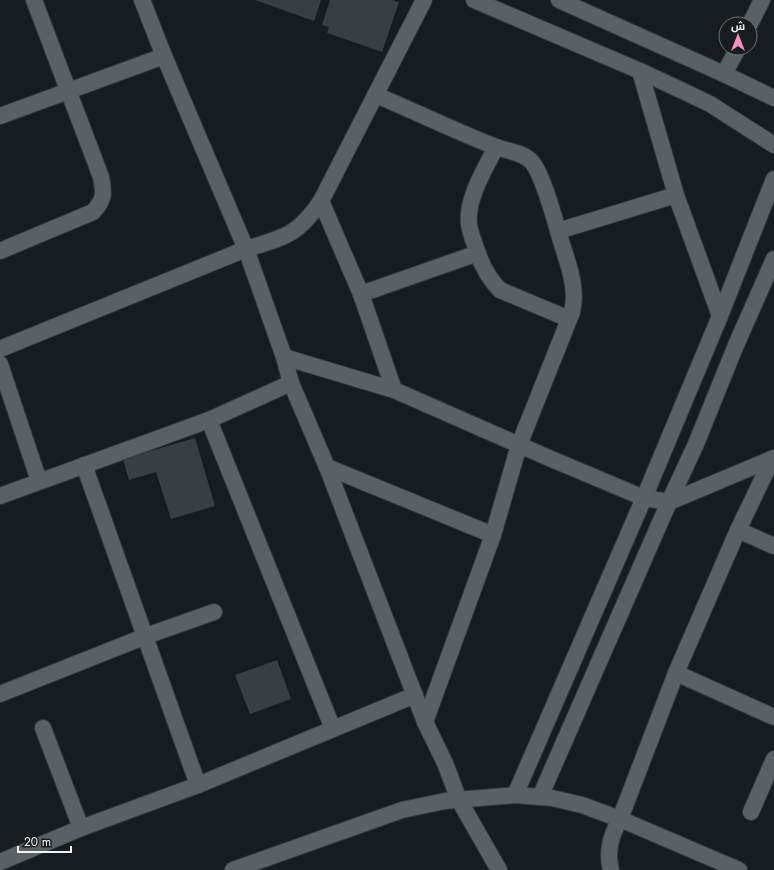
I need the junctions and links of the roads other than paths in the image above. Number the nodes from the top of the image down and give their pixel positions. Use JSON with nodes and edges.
{"nodes":[{"id":1,"x":34,"y":0,"type":"edge"},
{"id":2,"x":142,"y":0,"type":"edge"},
{"id":3,"x":424,"y":0,"type":"edge"},
{"id":4,"x":474,"y":0,"type":"edge"},
{"id":5,"x":559,"y":0,"type":"edge"},
{"id":6,"x":762,"y":0,"type":"edge"},
{"id":7,"x":754,"y":16,"type":"edge"},
{"id":8,"x":164,"y":56,"type":"junction"},
{"id":9,"x":734,"y":56,"type":"edge"},
{"id":10,"x":640,"y":71,"type":"junction"},
{"id":11,"x":724,"y":74,"type":"junction"},
{"id":12,"x":69,"y":91,"type":"junction"},
{"id":13,"x":770,"y":93,"type":"edge"},
{"id":14,"x":376,"y":95,"type":"junction"},
{"id":15,"x":0,"y":116,"type":"edge"},
{"id":16,"x":774,"y":145,"type":"edge"},
{"id":17,"x":496,"y":147,"type":"junction"},
{"id":18,"x":774,"y":179,"type":"edge"},
{"id":19,"x":676,"y":195,"type":"junction"},
{"id":20,"x":321,"y":200,"type":"junction"},
{"id":21,"x":771,"y":200,"type":"edge"},
{"id":22,"x":558,"y":231,"type":"junction"},
{"id":23,"x":246,"y":249,"type":"junction"},
{"id":24,"x":0,"y":251,"type":"edge"},
{"id":25,"x":478,"y":253,"type":"junction"},
{"id":26,"x":774,"y":259,"type":"edge"},
{"id":27,"x":361,"y":294,"type":"junction"},
{"id":28,"x":720,"y":316,"type":"junction"},
{"id":29,"x":569,"y":318,"type":"junction"},
{"id":30,"x":0,"y":349,"type":"edge"},
{"id":31,"x":284,"y":357,"type":"junction"},
{"id":32,"x":0,"y":364,"type":"edge"},
{"id":33,"x":291,"y":383,"type":"junction"},
{"id":34,"x":394,"y":390,"type":"junction"},
{"id":35,"x":209,"y":420,"type":"junction"},
{"id":36,"x":519,"y":445,"type":"junction"},
{"id":37,"x":773,"y":458,"type":"edge"},
{"id":38,"x":84,"y":465,"type":"junction"},
{"id":39,"x":327,"y":467,"type":"junction"},
{"id":40,"x":39,"y":481,"type":"junction"},
{"id":41,"x":0,"y":496,"type":"edge"},
{"id":42,"x":644,"y":498,"type":"junction"},
{"id":43,"x":668,"y":502,"type":"junction"},
{"id":44,"x":738,"y":530,"type":"junction"},
{"id":45,"x":493,"y":535,"type":"junction"},
{"id":46,"x":774,"y":546,"type":"edge"},
{"id":47,"x":214,"y":612,"type":"dead end"},
{"id":48,"x":146,"y":636,"type":"junction"},
{"id":49,"x":676,"y":673,"type":"junction"},
{"id":50,"x":0,"y":694,"type":"edge"},
{"id":51,"x":414,"y":695,"type":"junction"},
{"id":52,"x":774,"y":717,"type":"edge"},
{"id":53,"x":426,"y":722,"type":"junction"},
{"id":54,"x":43,"y":728,"type":"dead end"},
{"id":55,"x":333,"y":729,"type":"junction"},
{"id":56,"x":774,"y":759,"type":"edge"},
{"id":57,"x":198,"y":785,"type":"junction"},
{"id":58,"x":514,"y":795,"type":"junction"},
{"id":59,"x":540,"y":797,"type":"junction"},
{"id":60,"x":459,"y":800,"type":"junction"},
{"id":61,"x":751,"y":812,"type":"dead end"},
{"id":62,"x":620,"y":819,"type":"junction"},
{"id":63,"x":82,"y":828,"type":"junction"},
{"id":64,"x":0,"y":862,"type":"edge"},
{"id":65,"x":493,"y":868,"type":"edge"},
{"id":66,"x":233,"y":870,"type":"edge"},
{"id":67,"x":612,"y":870,"type":"edge"},
{"id":68,"x":739,"y":870,"type":"edge"}],
"edges":[{"from":1,"to":12,"type":"street"},
{"from":2,"to":8,"type":"street"},
{"from":3,"to":14,"type":"street"},
{"from":4,"to":10,"type":"street"},
{"from":5,"to":11,"type":"street"},
{"from":6,"to":7,"type":"street"},
{"from":8,"to":12,"type":"street"},
{"from":8,"to":23,"type":"street"},
{"from":9,"to":11,"type":"street"},
{"from":10,"to":16,"type":"street"},
{"from":10,"to":19,"type":"street"},
{"from":11,"to":13,"type":"street"},
{"from":12,"to":15,"type":"street"},
{"from":12,"to":24,"type":"street"},
{"from":14,"to":17,"type":"street"},
{"from":14,"to":20,"type":"street"},
{"from":17,"to":22,"type":"street"},
{"from":17,"to":25,"type":"street"},
{"from":18,"to":21,"type":"street"},
{"from":19,"to":22,"type":"street"},
{"from":19,"to":28,"type":"street"},
{"from":20,"to":23,"type":"street"},
{"from":20,"to":27,"type":"street"},
{"from":21,"to":28,"type":"street"},
{"from":22,"to":29,"type":"street"},
{"from":23,"to":30,"type":"street"},
{"from":23,"to":31,"type":"street"},
{"from":25,"to":27,"type":"street"},
{"from":25,"to":29,"type":"street"},
{"from":26,"to":43,"type":"street"},
{"from":27,"to":34,"type":"street"},
{"from":28,"to":42,"type":"street"},
{"from":29,"to":36,"type":"street"},
{"from":31,"to":33,"type":"street"},
{"from":31,"to":34,"type":"street"},
{"from":32,"to":40,"type":"street"},
{"from":33,"to":35,"type":"street"},
{"from":33,"to":39,"type":"street"},
{"from":34,"to":36,"type":"street"},
{"from":35,"to":38,"type":"street"},
{"from":35,"to":55,"type":"street"},
{"from":36,"to":42,"type":"street"},
{"from":36,"to":45,"type":"street"},
{"from":37,"to":43,"type":"street"},
{"from":37,"to":44,"type":"street"},
{"from":38,"to":40,"type":"street"},
{"from":38,"to":48,"type":"street"},
{"from":39,"to":45,"type":"street"},
{"from":39,"to":51,"type":"street"},
{"from":40,"to":41,"type":"street"},
{"from":42,"to":43,"type":"street"},
{"from":42,"to":58,"type":"street"},
{"from":43,"to":59,"type":"street"},
{"from":44,"to":46,"type":"street"},
{"from":44,"to":49,"type":"street"},
{"from":45,"to":53,"type":"street"},
{"from":47,"to":48,"type":"street"},
{"from":48,"to":50,"type":"street"},
{"from":48,"to":57,"type":"street"},
{"from":49,"to":52,"type":"street"},
{"from":49,"to":62,"type":"street"},
{"from":51,"to":53,"type":"street"},
{"from":51,"to":55,"type":"street"},
{"from":53,"to":60,"type":"street"},
{"from":54,"to":63,"type":"street"},
{"from":55,"to":57,"type":"street"},
{"from":56,"to":61,"type":"street"},
{"from":57,"to":63,"type":"street"},
{"from":58,"to":59,"type":"street"},
{"from":58,"to":60,"type":"street"},
{"from":59,"to":62,"type":"street"},
{"from":60,"to":65,"type":"street"},
{"from":60,"to":66,"type":"street"},
{"from":62,"to":67,"type":"street"},
{"from":62,"to":68,"type":"street"},
{"from":63,"to":64,"type":"street"}]}
